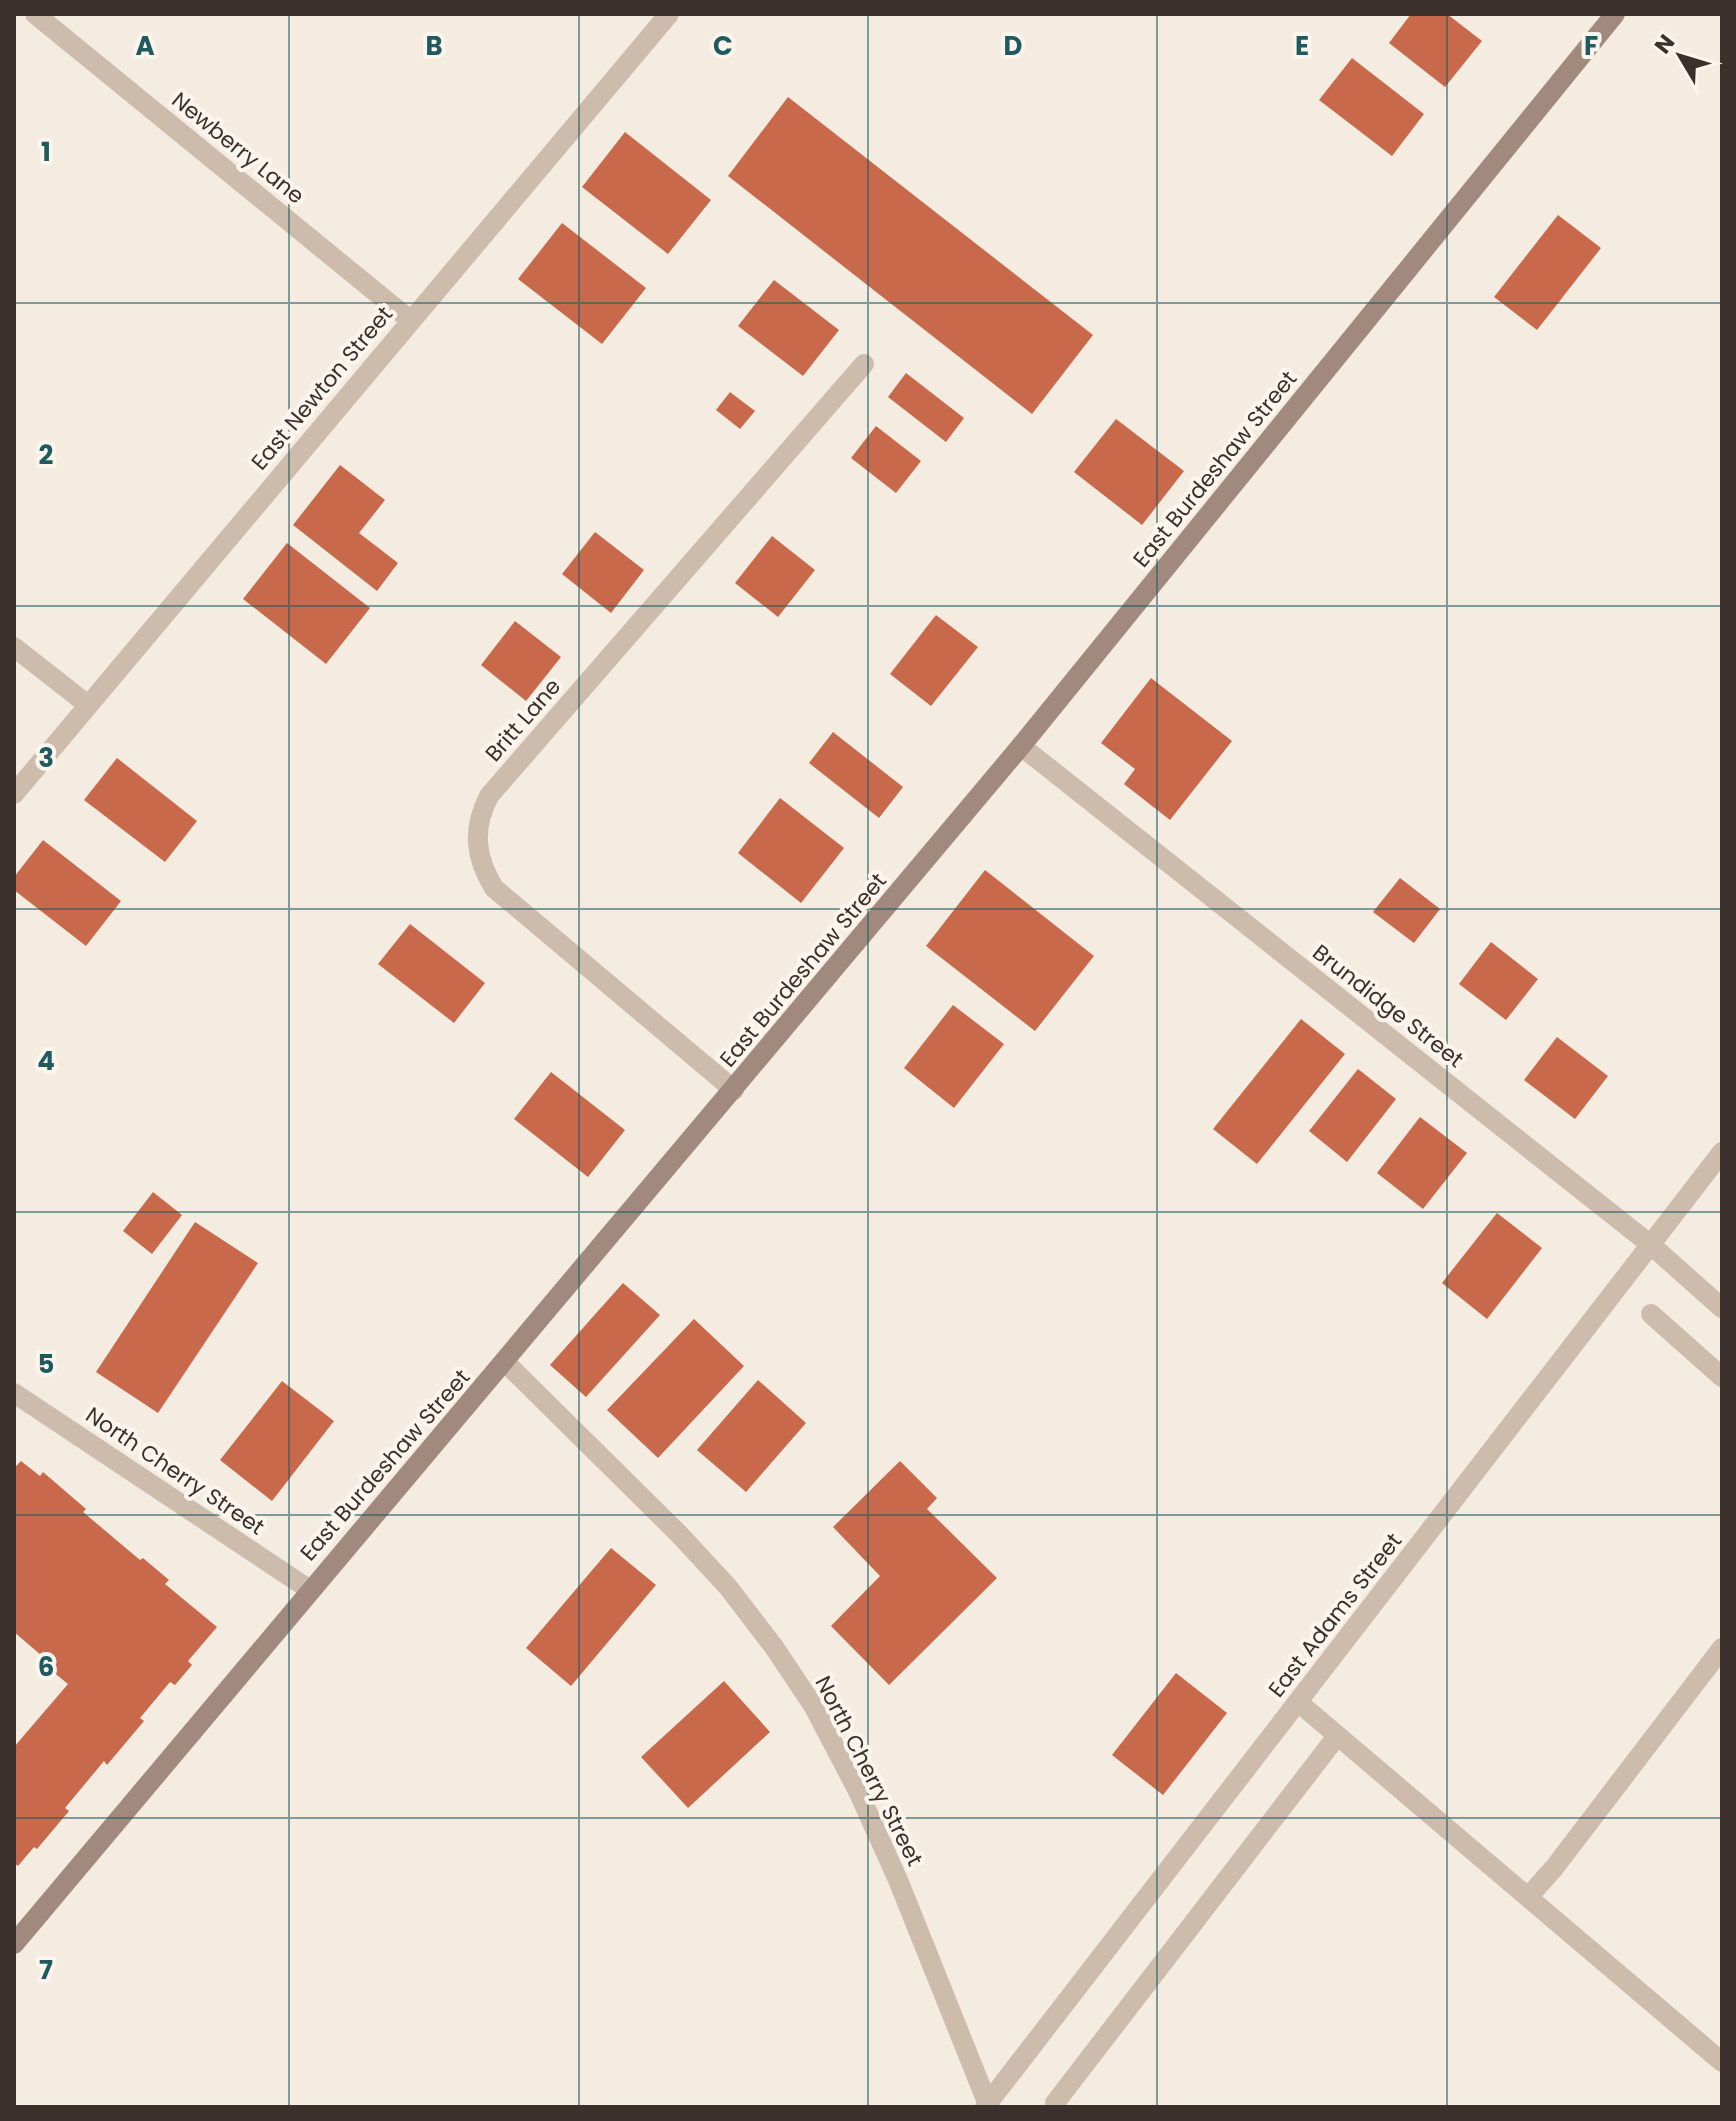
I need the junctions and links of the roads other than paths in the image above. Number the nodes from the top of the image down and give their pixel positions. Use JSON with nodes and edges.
{"nodes":[{"id":1,"x":35,"y":14,"type":"edge"},
{"id":2,"x":669,"y":14,"type":"edge"},
{"id":3,"x":1615,"y":14,"type":"edge"},
{"id":4,"x":410,"y":320,"type":"junction"},
{"id":5,"x":864,"y":364,"type":"dead end"},
{"id":6,"x":14,"y":647,"type":"edge"},
{"id":7,"x":88,"y":705,"type":"junction"},
{"id":8,"x":1021,"y":746,"type":"junction"},
{"id":9,"x":14,"y":794,"type":"edge"},
{"id":10,"x":734,"y":1090,"type":"junction"},
{"id":11,"x":1722,"y":1152,"type":"edge"},
{"id":12,"x":1651,"y":1245,"type":"junction"},
{"id":13,"x":1722,"y":1308,"type":"edge"},
{"id":14,"x":1651,"y":1314,"type":"dead end"},
{"id":15,"x":505,"y":1362,"type":"junction"},
{"id":16,"x":1722,"y":1377,"type":"edge"},
{"id":17,"x":14,"y":1393,"type":"edge"},
{"id":18,"x":310,"y":1590,"type":"junction"},
{"id":19,"x":1722,"y":1648,"type":"edge"},
{"id":20,"x":1298,"y":1702,"type":"junction"},
{"id":21,"x":1337,"y":1736,"type":"junction"},
{"id":22,"x":1528,"y":1897,"type":"junction"},
{"id":23,"x":14,"y":1944,"type":"edge"},
{"id":24,"x":1722,"y":2062,"type":"edge"},
{"id":25,"x":987,"y":2106,"type":"edge"},
{"id":26,"x":1056,"y":2107,"type":"edge"}],
"edges":[{"from":1,"to":4,"type":"street","name":"Newberry Lane"},
{"from":2,"to":4,"type":"street","name":"East Newton Street"},
{"from":3,"to":8,"type":"street","name":"East Burdeshaw Street"},
{"from":4,"to":7,"type":"street","name":"East Newton Street"},
{"from":5,"to":10,"type":"street","name":"Britt Lane"},
{"from":6,"to":7,"type":"street"},
{"from":7,"to":9,"type":"street","name":"East Newton Street"},
{"from":8,"to":10,"type":"street","name":"East Burdeshaw Street"},
{"from":8,"to":12,"type":"street","name":"Brundidge Street"},
{"from":10,"to":15,"type":"street","name":"East Burdeshaw Street"},
{"from":11,"to":12,"type":"street","name":"East Adams Street"},
{"from":12,"to":13,"type":"street","name":"Brundidge Street"},
{"from":12,"to":20,"type":"street","name":"East Adams Street"},
{"from":14,"to":16,"type":"street"},
{"from":15,"to":18,"type":"street","name":"East Burdeshaw Street"},
{"from":15,"to":25,"type":"street","name":"North Cherry Street"},
{"from":17,"to":18,"type":"street","name":"North Cherry Street"},
{"from":18,"to":23,"type":"street","name":"East Burdeshaw Street"},
{"from":19,"to":22,"type":"street"},
{"from":20,"to":21,"type":"street"},
{"from":20,"to":25,"type":"street","name":"East Adams Street"},
{"from":21,"to":22,"type":"street"},
{"from":21,"to":26,"type":"street"},
{"from":22,"to":24,"type":"street"}]}
